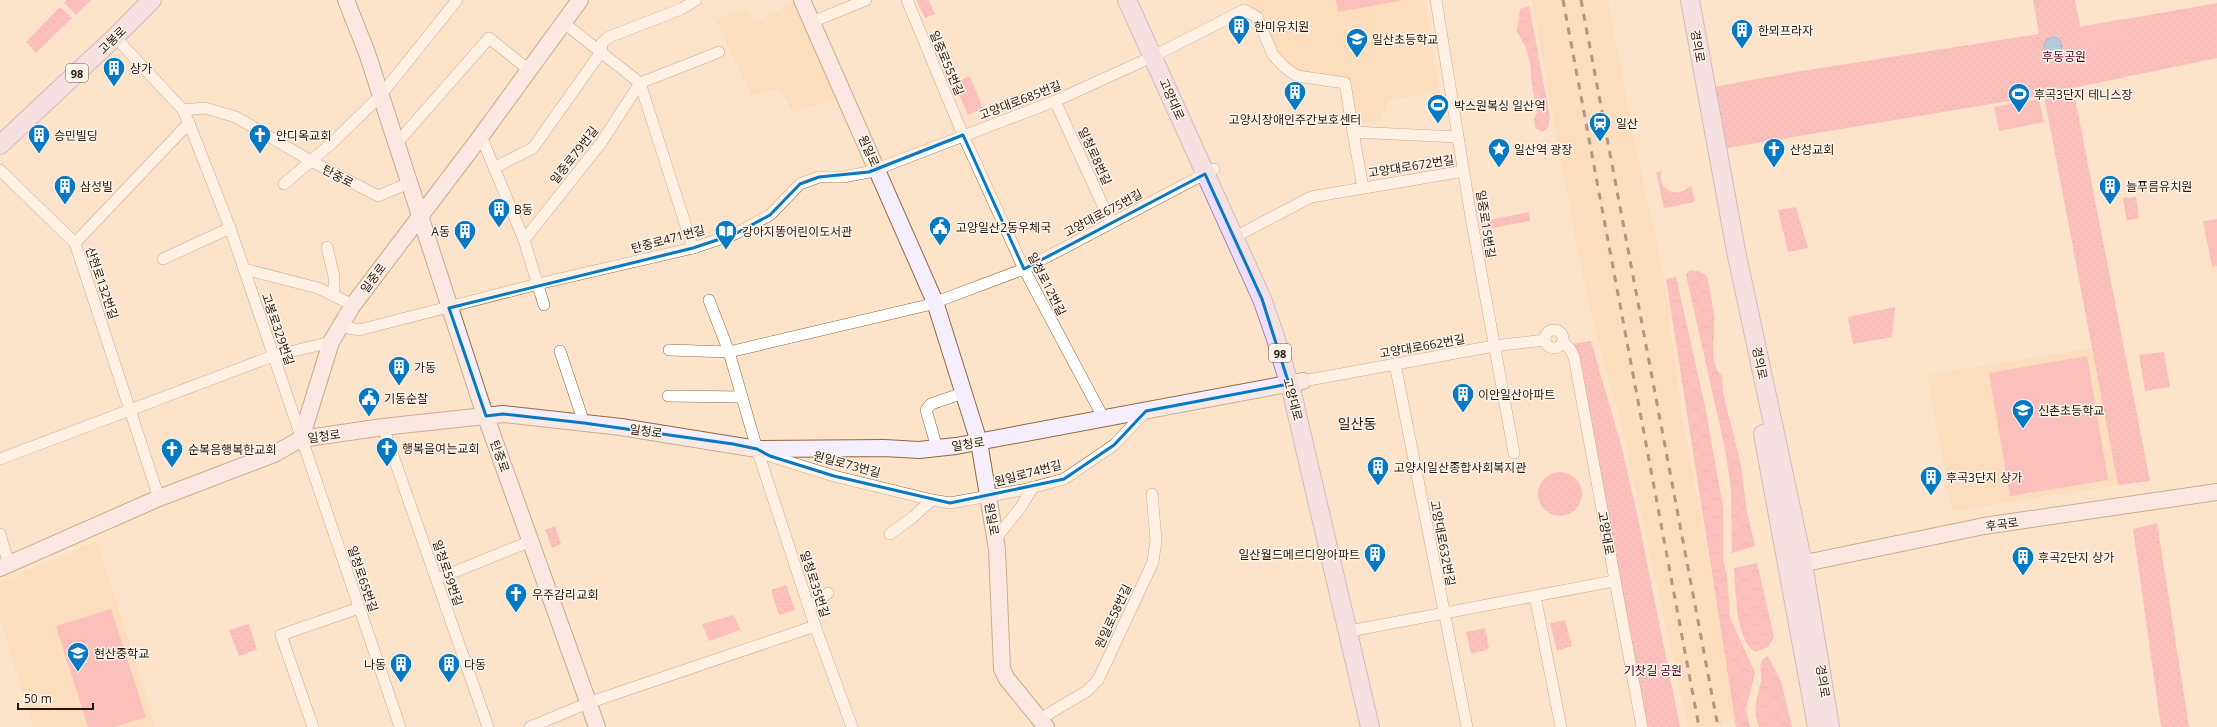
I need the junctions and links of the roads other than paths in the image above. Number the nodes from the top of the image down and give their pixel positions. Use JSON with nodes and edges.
{"nodes":[{"id":1,"x":136,"y":0,"type":"edge"},
{"id":2,"x":152,"y":0,"type":"edge"},
{"id":3,"x":346,"y":0,"type":"edge"},
{"id":4,"x":457,"y":0,"type":"edge"},
{"id":5,"x":580,"y":0,"type":"edge"},
{"id":6,"x":696,"y":0,"type":"edge"},
{"id":7,"x":802,"y":0,"type":"edge"},
{"id":8,"x":866,"y":0,"type":"edge"},
{"id":9,"x":907,"y":0,"type":"edge"},
{"id":10,"x":1127,"y":0,"type":"edge"},
{"id":11,"x":1137,"y":0,"type":"edge"},
{"id":12,"x":1436,"y":0,"type":"edge"},
{"id":13,"x":1684,"y":0,"type":"edge"},
{"id":14,"x":1690,"y":0,"type":"edge"},
{"id":15,"x":1243,"y":5,"type":"edge"},
{"id":16,"x":812,"y":22,"type":"junction"},
{"id":17,"x":564,"y":23,"type":"junction"},
{"id":18,"x":115,"y":37,"type":"junction"},
{"id":19,"x":601,"y":52,"type":"junction"},
{"id":20,"x":719,"y":52,"type":"dead end"},
{"id":21,"x":1161,"y":53,"type":"junction"},
{"id":22,"x":529,"y":70,"type":"junction"},
{"id":23,"x":640,"y":83,"type":"junction"},
{"id":24,"x":380,"y":96,"type":"junction"},
{"id":25,"x":1055,"y":101,"type":"junction"},
{"id":26,"x":183,"y":110,"type":"junction"},
{"id":27,"x":189,"y":123,"type":"junction"},
{"id":28,"x":1353,"y":132,"type":"junction"},
{"id":29,"x":0,"y":133,"type":"edge"},
{"id":30,"x":963,"y":135,"type":"junction"},
{"id":31,"x":481,"y":136,"type":"junction"},
{"id":32,"x":1457,"y":136,"type":"junction"},
{"id":33,"x":396,"y":144,"type":"junction"},
{"id":34,"x":0,"y":145,"type":"edge"},
{"id":35,"x":311,"y":161,"type":"junction"},
{"id":36,"x":494,"y":168,"type":"junction"},
{"id":37,"x":877,"y":169,"type":"junction"},
{"id":38,"x":0,"y":170,"type":"edge"},
{"id":39,"x":1464,"y":171,"type":"junction"},
{"id":40,"x":1210,"y":172,"type":"junction"},
{"id":41,"x":409,"y":183,"type":"junction"},
{"id":42,"x":284,"y":184,"type":"dead end"},
{"id":43,"x":1362,"y":188,"type":"junction"},
{"id":44,"x":420,"y":216,"type":"junction"},
{"id":45,"x":1111,"y":223,"type":"junction"},
{"id":46,"x":230,"y":228,"type":"junction"},
{"id":47,"x":1238,"y":235,"type":"junction"},
{"id":48,"x":524,"y":240,"type":"junction"},
{"id":49,"x":75,"y":243,"type":"junction"},
{"id":50,"x":327,"y":247,"type":"dead end"},
{"id":51,"x":693,"y":248,"type":"junction"},
{"id":52,"x":163,"y":259,"type":"dead end"},
{"id":53,"x":244,"y":268,"type":"junction"},
{"id":54,"x":1024,"y":269,"type":"junction"},
{"id":55,"x":538,"y":284,"type":"junction"},
{"id":56,"x":334,"y":296,"type":"junction"},
{"id":57,"x":709,"y":300,"type":"dead end"},
{"id":58,"x":935,"y":302,"type":"junction"},
{"id":59,"x":353,"y":304,"type":"junction"},
{"id":60,"x":544,"y":305,"type":"dead end"},
{"id":61,"x":449,"y":308,"type":"junction"},
{"id":62,"x":342,"y":323,"type":"junction"},
{"id":63,"x":331,"y":342,"type":"junction"},
{"id":64,"x":1563,"y":342,"type":"joint"},
{"id":65,"x":1494,"y":346,"type":"junction"},
{"id":66,"x":670,"y":350,"type":"dead end"},
{"id":67,"x":560,"y":351,"type":"dead end"},
{"id":68,"x":729,"y":352,"type":"junction"},
{"id":69,"x":273,"y":356,"type":"junction"},
{"id":70,"x":1395,"y":364,"type":"junction"},
{"id":71,"x":1297,"y":382,"type":"junction"},
{"id":72,"x":963,"y":392,"type":"junction"},
{"id":73,"x":668,"y":396,"type":"dead end"},
{"id":74,"x":742,"y":397,"type":"junction"},
{"id":75,"x":130,"y":409,"type":"junction"},
{"id":76,"x":1146,"y":411,"type":"junction"},
{"id":77,"x":486,"y":416,"type":"junction"},
{"id":78,"x":1104,"y":419,"type":"junction"},
{"id":79,"x":584,"y":423,"type":"junction"},
{"id":80,"x":383,"y":427,"type":"junction"},
{"id":81,"x":301,"y":439,"type":"junction"},
{"id":82,"x":979,"y":442,"type":"junction"},
{"id":83,"x":937,"y":448,"type":"junction"},
{"id":84,"x":757,"y":449,"type":"junction"},
{"id":85,"x":1514,"y":453,"type":"dead end"},
{"id":86,"x":0,"y":459,"type":"edge"},
{"id":87,"x":1033,"y":487,"type":"junction"},
{"id":88,"x":2217,"y":492,"type":"edge"},
{"id":89,"x":1152,"y":494,"type":"dead end"},
{"id":90,"x":989,"y":496,"type":"junction"},
{"id":91,"x":159,"y":498,"type":"junction"},
{"id":92,"x":932,"y":500,"type":"junction"},
{"id":93,"x":0,"y":534,"type":"edge"},
{"id":94,"x":890,"y":534,"type":"dead end"},
{"id":95,"x":996,"y":538,"type":"junction"},
{"id":96,"x":531,"y":541,"type":"junction"},
{"id":97,"x":4,"y":566,"type":"edge"},
{"id":98,"x":1796,"y":566,"type":"junction"},
{"id":99,"x":436,"y":579,"type":"junction"},
{"id":100,"x":1614,"y":581,"type":"junction"},
{"id":101,"x":828,"y":593,"type":"dead end"},
{"id":102,"x":1535,"y":596,"type":"junction"},
{"id":103,"x":810,"y":607,"type":"junction"},
{"id":104,"x":359,"y":608,"type":"junction"},
{"id":105,"x":1443,"y":613,"type":"junction"},
{"id":106,"x":815,"y":626,"type":"junction"},
{"id":107,"x":1355,"y":630,"type":"junction"},
{"id":108,"x":588,"y":703,"type":"junction"},
{"id":109,"x":1043,"y":723,"type":"edge"},
{"id":110,"x":313,"y":727,"type":"edge"},
{"id":111,"x":400,"y":727,"type":"edge"},
{"id":112,"x":488,"y":727,"type":"edge"},
{"id":113,"x":530,"y":727,"type":"edge"},
{"id":114,"x":597,"y":727,"type":"edge"},
{"id":115,"x":852,"y":727,"type":"edge"},
{"id":116,"x":1370,"y":727,"type":"edge"},
{"id":117,"x":1377,"y":727,"type":"edge"},
{"id":118,"x":1467,"y":727,"type":"edge"},
{"id":119,"x":1561,"y":727,"type":"edge"},
{"id":120,"x":1642,"y":727,"type":"edge"},
{"id":121,"x":1817,"y":727,"type":"edge"},
{"id":122,"x":1830,"y":727,"type":"edge"}],
"edges":[{"from":1,"to":29,"type":"main road","name":"고봉로","number":"98"},
{"from":2,"to":18,"type":"main road","name":"고봉로","number":"98"},
{"from":3,"to":24,"type":"street","name":"탄중로"},
{"from":4,"to":24,"type":"street","name":"탄중로"},
{"from":5,"to":17,"type":"street","name":"일중로"},
{"from":6,"to":19,"type":"street"},
{"from":7,"to":16,"type":"street","name":"원일로"},
{"from":8,"to":16,"type":"street"},
{"from":9,"to":30,"type":"street","name":"일중로55번길"},
{"from":10,"to":21,"type":"main road","name":"고양대로","number":"98"},
{"from":11,"to":21,"type":"main road","name":"고양대로","number":"98"},
{"from":12,"to":32,"type":"street","name":"일중로15번길"},
{"from":13,"to":98,"type":"main road","name":"경의로"},
{"from":14,"to":98,"type":"main road","name":"경의로"},
{"from":15,"to":21,"type":"street"},
{"from":15,"to":28,"type":"street"},
{"from":16,"to":37,"type":"street","name":"원일로"},
{"from":17,"to":19,"type":"street"},
{"from":17,"to":22,"type":"street","name":"일중로"},
{"from":18,"to":26,"type":"street","name":"고봉로329번길"},
{"from":18,"to":34,"type":"main road","name":"고봉로","number":"98"},
{"from":19,"to":23,"type":"street"},
{"from":19,"to":36,"type":"street"},
{"from":20,"to":23,"type":"street"},
{"from":21,"to":25,"type":"street","name":"고양대로685번길"},
{"from":21,"to":40,"type":"main road","name":"고양대로","number":"98"},
{"from":22,"to":31,"type":"street","name":"일중로"},
{"from":22,"to":33,"type":"street"},
{"from":23,"to":48,"type":"street","name":"일중로79번길"},
{"from":23,"to":51,"type":"street"},
{"from":24,"to":33,"type":"street","name":"탄중로"},
{"from":24,"to":35,"type":"street","name":"탄중로"},
{"from":25,"to":30,"type":"street","name":"고양대로685번길"},
{"from":25,"to":45,"type":"street","name":"일청로8번길"},
{"from":26,"to":27,"type":"street","name":"고봉로329번길"},
{"from":26,"to":35,"type":"street"},
{"from":27,"to":46,"type":"street","name":"고봉로329번길"},
{"from":27,"to":49,"type":"street"},
{"from":28,"to":32,"type":"street","name":"고양대로672번길"},
{"from":28,"to":43,"type":"street","name":"고양대로672번길"},
{"from":30,"to":37,"type":"street","name":"고양대로685번길"},
{"from":30,"to":54,"type":"street","name":"일청로12번길"},
{"from":31,"to":36,"type":"street"},
{"from":31,"to":44,"type":"street","name":"일중로"},
{"from":32,"to":39,"type":"street","name":"일중로15번길"},
{"from":33,"to":41,"type":"street","name":"탄중로"},
{"from":35,"to":41,"type":"street","name":"탄중로"},
{"from":35,"to":42,"type":"street"},
{"from":36,"to":48,"type":"street"},
{"from":37,"to":51,"type":"street","name":"탄중로471번길"},
{"from":37,"to":58,"type":"street","name":"원일로"},
{"from":38,"to":49,"type":"street","name":"산현로132번길"},
{"from":39,"to":43,"type":"street","name":"고양대로672번길"},
{"from":39,"to":65,"type":"street","name":"일중로15번길"},
{"from":40,"to":45,"type":"street","name":"고양대로675번길"},
{"from":40,"to":47,"type":"main road","name":"고양대로","number":"98"},
{"from":41,"to":44,"type":"street","name":"탄중로"},
{"from":43,"to":47,"type":"street","name":"고양대로672번길"},
{"from":44,"to":59,"type":"street","name":"일중로"},
{"from":44,"to":61,"type":"street","name":"탄중로"},
{"from":45,"to":54,"type":"street","name":"고양대로675번길"},
{"from":46,"to":52,"type":"street"},
{"from":46,"to":53,"type":"street","name":"고봉로329번길"},
{"from":47,"to":71,"type":"main road","name":"고양대로","number":"98"},
{"from":48,"to":55,"type":"street"},
{"from":49,"to":75,"type":"street","name":"산현로132번길"},
{"from":50,"to":56,"type":"street"},
{"from":51,"to":55,"type":"street","name":"탄중로471번길"},
{"from":53,"to":56,"type":"street"},
{"from":53,"to":69,"type":"street","name":"고봉로329번길"},
{"from":54,"to":58,"type":"street","name":"고양대로675번길"},
{"from":54,"to":78,"type":"street","name":"일청로12번길"},
{"from":55,"to":60,"type":"street"},
{"from":55,"to":61,"type":"street","name":"탄중로471번길"},
{"from":56,"to":59,"type":"street"},
{"from":57,"to":68,"type":"street","name":"일청로35번길"},
{"from":58,"to":68,"type":"street"},
{"from":58,"to":72,"type":"street","name":"원일로"},
{"from":59,"to":62,"type":"street","name":"일중로"},
{"from":61,"to":62,"type":"street","name":"탄중로471번길"},
{"from":61,"to":77,"type":"street","name":"탄중로"},
{"from":62,"to":63,"type":"street","name":"일중로"},
{"from":63,"to":69,"type":"street"},
{"from":63,"to":81,"type":"street","name":"일중로"},
{"from":64,"to":65,"type":"street","name":"고양대로662번길"},
{"from":64,"to":100,"type":"street","name":"고양대로"},
{"from":65,"to":70,"type":"street","name":"고양대로662번길"},
{"from":65,"to":85,"type":"street","name":"일중로15번길"},
{"from":66,"to":68,"type":"street"},
{"from":67,"to":79,"type":"street"},
{"from":68,"to":74,"type":"street","name":"일청로35번길"},
{"from":69,"to":75,"type":"street"},
{"from":69,"to":81,"type":"street","name":"고봉로329번길"},
{"from":70,"to":71,"type":"street","name":"고양대로662번길"},
{"from":70,"to":105,"type":"street","name":"고양대로632번길"},
{"from":71,"to":76,"type":"street","name":"일청로"},
{"from":71,"to":107,"type":"main road","name":"고양대로","number":"98"},
{"from":71,"to":116,"type":"main road","name":"고양대로","number":"98"},
{"from":72,"to":82,"type":"street","name":"원일로"},
{"from":72,"to":83,"type":"street"},
{"from":73,"to":74,"type":"street"},
{"from":74,"to":84,"type":"street","name":"일청로35번길"},
{"from":75,"to":86,"type":"street"},
{"from":75,"to":91,"type":"street","name":"산현로132번길"},
{"from":76,"to":78,"type":"street","name":"일청로"},
{"from":76,"to":87,"type":"street","name":"원일로74번길"},
{"from":77,"to":79,"type":"street","name":"일청로"},
{"from":77,"to":80,"type":"street","name":"일청로"},
{"from":77,"to":96,"type":"street","name":"탄중로"},
{"from":78,"to":82,"type":"street","name":"일청로"},
{"from":79,"to":84,"type":"street","name":"일청로"},
{"from":80,"to":81,"type":"street","name":"일청로"},
{"from":80,"to":99,"type":"street","name":"일청로59번길"},
{"from":81,"to":91,"type":"street","name":"일청로"},
{"from":81,"to":104,"type":"street","name":"일청로65번길"},
{"from":82,"to":83,"type":"street","name":"일청로"},
{"from":82,"to":90,"type":"street","name":"원일로"},
{"from":83,"to":84,"type":"street","name":"일청로"},
{"from":84,"to":92,"type":"street","name":"원일로73번길"},
{"from":84,"to":103,"type":"street","name":"일청로35번길"},
{"from":87,"to":90,"type":"street","name":"원일로74번길"},
{"from":87,"to":95,"type":"street"},
{"from":88,"to":98,"type":"street","name":"후곡로"},
{"from":89,"to":109,"type":"street","name":"원일로58번길"},
{"from":90,"to":92,"type":"street","name":"원일로73번길"},
{"from":90,"to":95,"type":"street","name":"원일로"},
{"from":91,"to":97,"type":"street","name":"일청로"},
{"from":92,"to":94,"type":"street"},
{"from":93,"to":97,"type":"street","name":"일청로"},
{"from":95,"to":109,"type":"street","name":"원일로"},
{"from":96,"to":99,"type":"street"},
{"from":96,"to":108,"type":"street","name":"탄중로"},
{"from":98,"to":121,"type":"main road","name":"경의로"},
{"from":98,"to":122,"type":"main road","name":"경의로"},
{"from":99,"to":112,"type":"street","name":"일청로59번길"},
{"from":100,"to":102,"type":"street"},
{"from":100,"to":120,"type":"street","name":"고양대로"},
{"from":101,"to":103,"type":"street"},
{"from":102,"to":105,"type":"street"},
{"from":102,"to":119,"type":"street"},
{"from":103,"to":106,"type":"street","name":"일청로35번길"},
{"from":104,"to":110,"type":"street"},
{"from":104,"to":111,"type":"street","name":"일청로65번길"},
{"from":105,"to":107,"type":"street"},
{"from":105,"to":118,"type":"street","name":"고양대로632번길"},
{"from":106,"to":108,"type":"street"},
{"from":106,"to":115,"type":"street","name":"일청로35번길"},
{"from":107,"to":117,"type":"main road","name":"고양대로","number":"98"},
{"from":108,"to":113,"type":"street"},
{"from":108,"to":114,"type":"street","name":"탄중로"}]}
